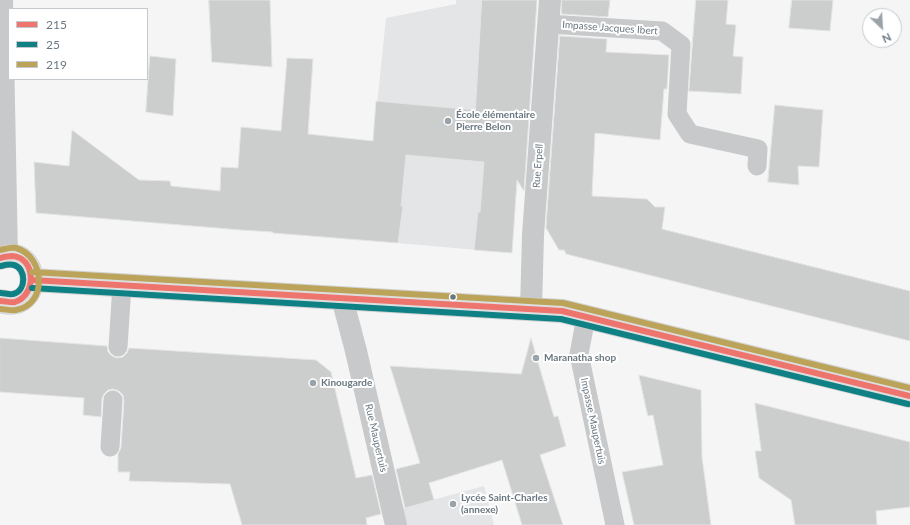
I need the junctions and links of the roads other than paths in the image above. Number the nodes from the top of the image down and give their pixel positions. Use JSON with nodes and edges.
{"nodes":[{"id":1,"x":2,"y":0,"type":"edge"},
{"id":2,"x":550,"y":0,"type":"edge"},
{"id":3,"x":548,"y":24,"type":"junction"},
{"id":4,"x":757,"y":166,"type":"dead end"},
{"id":5,"x":3,"y":257,"type":"edge"},
{"id":6,"x":32,"y":280,"type":"junction"},
{"id":7,"x":122,"y":286,"type":"junction"},
{"id":8,"x":342,"y":298,"type":"junction"},
{"id":9,"x":0,"y":301,"type":"edge"},
{"id":10,"x":531,"y":309,"type":"junction"},
{"id":11,"x":586,"y":317,"type":"junction"},
{"id":12,"x":118,"y":347,"type":"dead end"},
{"id":13,"x":910,"y":396,"type":"edge"},
{"id":14,"x":113,"y":400,"type":"dead end"},
{"id":15,"x":110,"y":447,"type":"dead end"},
{"id":16,"x":396,"y":525,"type":"edge"},
{"id":17,"x":615,"y":525,"type":"edge"}],
"edges":[{"from":1,"to":5,"type":"street"},
{"from":2,"to":3,"type":"street","name":"Rue Erpell"},
{"from":3,"to":4,"type":"lane","name":"Impasse Jacques Ibert"},
{"from":3,"to":10,"type":"street","name":"Rue Erpell"},
{"from":5,"to":6,"type":"main road"},
{"from":6,"to":7,"type":"main road"},
{"from":6,"to":9,"type":"main road"},
{"from":7,"to":8,"type":"main road"},
{"from":7,"to":12,"type":"lane"},
{"from":8,"to":10,"type":"main road"},
{"from":8,"to":16,"type":"street","name":"Rue Maupertuis"},
{"from":10,"to":11,"type":"main road"},
{"from":11,"to":13,"type":"main road"},
{"from":11,"to":17,"type":"lane","name":"Impasse Maupertuis"},
{"from":14,"to":15,"type":"lane"}]}
